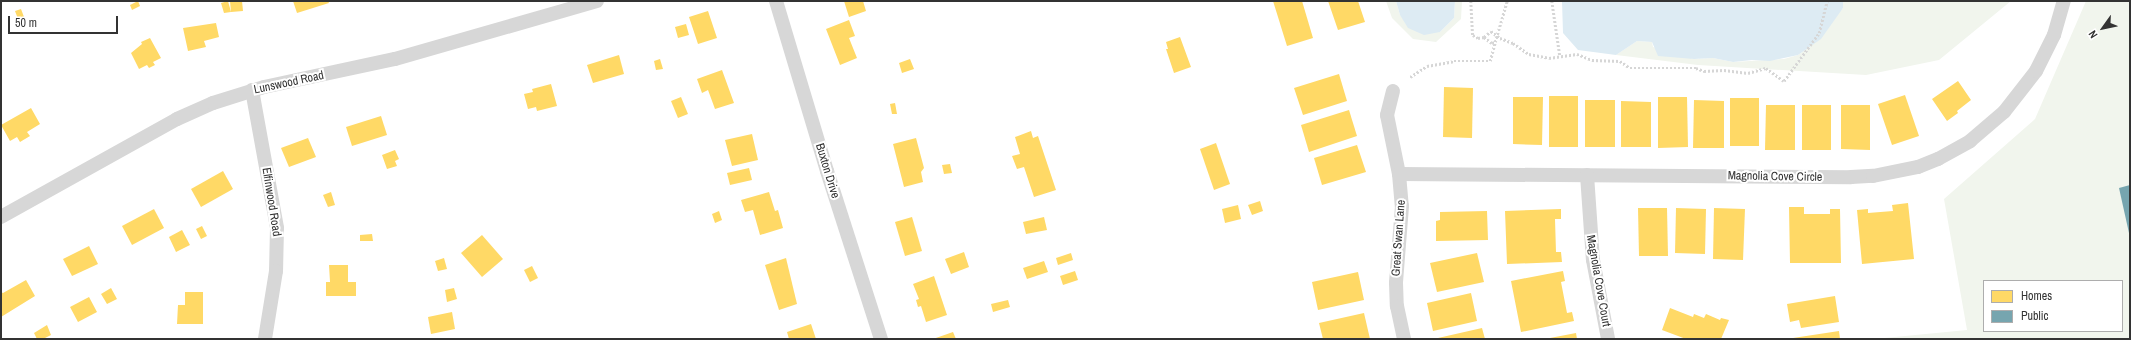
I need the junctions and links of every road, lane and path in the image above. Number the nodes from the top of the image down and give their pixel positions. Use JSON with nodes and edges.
{"nodes":[{"id":1,"x":597,"y":1,"type":"edge"},
{"id":2,"x":776,"y":1,"type":"edge"},
{"id":3,"x":1470,"y":1,"type":"edge"},
{"id":4,"x":1507,"y":1,"type":"edge"},
{"id":5,"x":1552,"y":1,"type":"edge"},
{"id":6,"x":1827,"y":1,"type":"edge"},
{"id":7,"x":2064,"y":1,"type":"edge"},
{"id":8,"x":1498,"y":35,"type":"junction"},
{"id":9,"x":1484,"y":37,"type":"junction"},
{"id":10,"x":1495,"y":42,"type":"junction"},
{"id":11,"x":1560,"y":56,"type":"junction"},
{"id":12,"x":1410,"y":77,"type":"dead end"},
{"id":13,"x":252,"y":90,"type":"junction"},
{"id":14,"x":1393,"y":91,"type":"dead end"},
{"id":15,"x":1400,"y":174,"type":"junction"},
{"id":16,"x":1588,"y":174,"type":"junction"},
{"id":17,"x":1,"y":217,"type":"edge"},
{"id":18,"x":265,"y":339,"type":"edge"},
{"id":19,"x":881,"y":339,"type":"edge"},
{"id":20,"x":1404,"y":339,"type":"edge"},
{"id":21,"x":1608,"y":339,"type":"edge"}],
"edges":[{"from":1,"to":13,"type":"street","name":"Lunswood Road"},
{"from":2,"to":19,"type":"street","name":"Buxton Drive"},
{"from":3,"to":9,"type":"path"},
{"from":4,"to":8,"type":"path"},
{"from":5,"to":11,"type":"path"},
{"from":6,"to":11,"type":"path"},
{"from":7,"to":16,"type":"street","name":"Magnolia Cove Circle"},
{"from":8,"to":9,"type":"path"},
{"from":8,"to":10,"type":"path"},
{"from":8,"to":11,"type":"path"},
{"from":9,"to":10,"type":"path"},
{"from":10,"to":12,"type":"path"},
{"from":13,"to":17,"type":"street","name":"Lunswood Road"},
{"from":13,"to":18,"type":"street","name":"Elfinwood Road"},
{"from":14,"to":15,"type":"street","name":"Great Swan Lane"},
{"from":15,"to":16,"type":"street","name":"Magnolia Cove Circle"},
{"from":15,"to":20,"type":"street","name":"Great Swan Lane"},
{"from":16,"to":21,"type":"street","name":"Magnolia Cove Court"}]}
